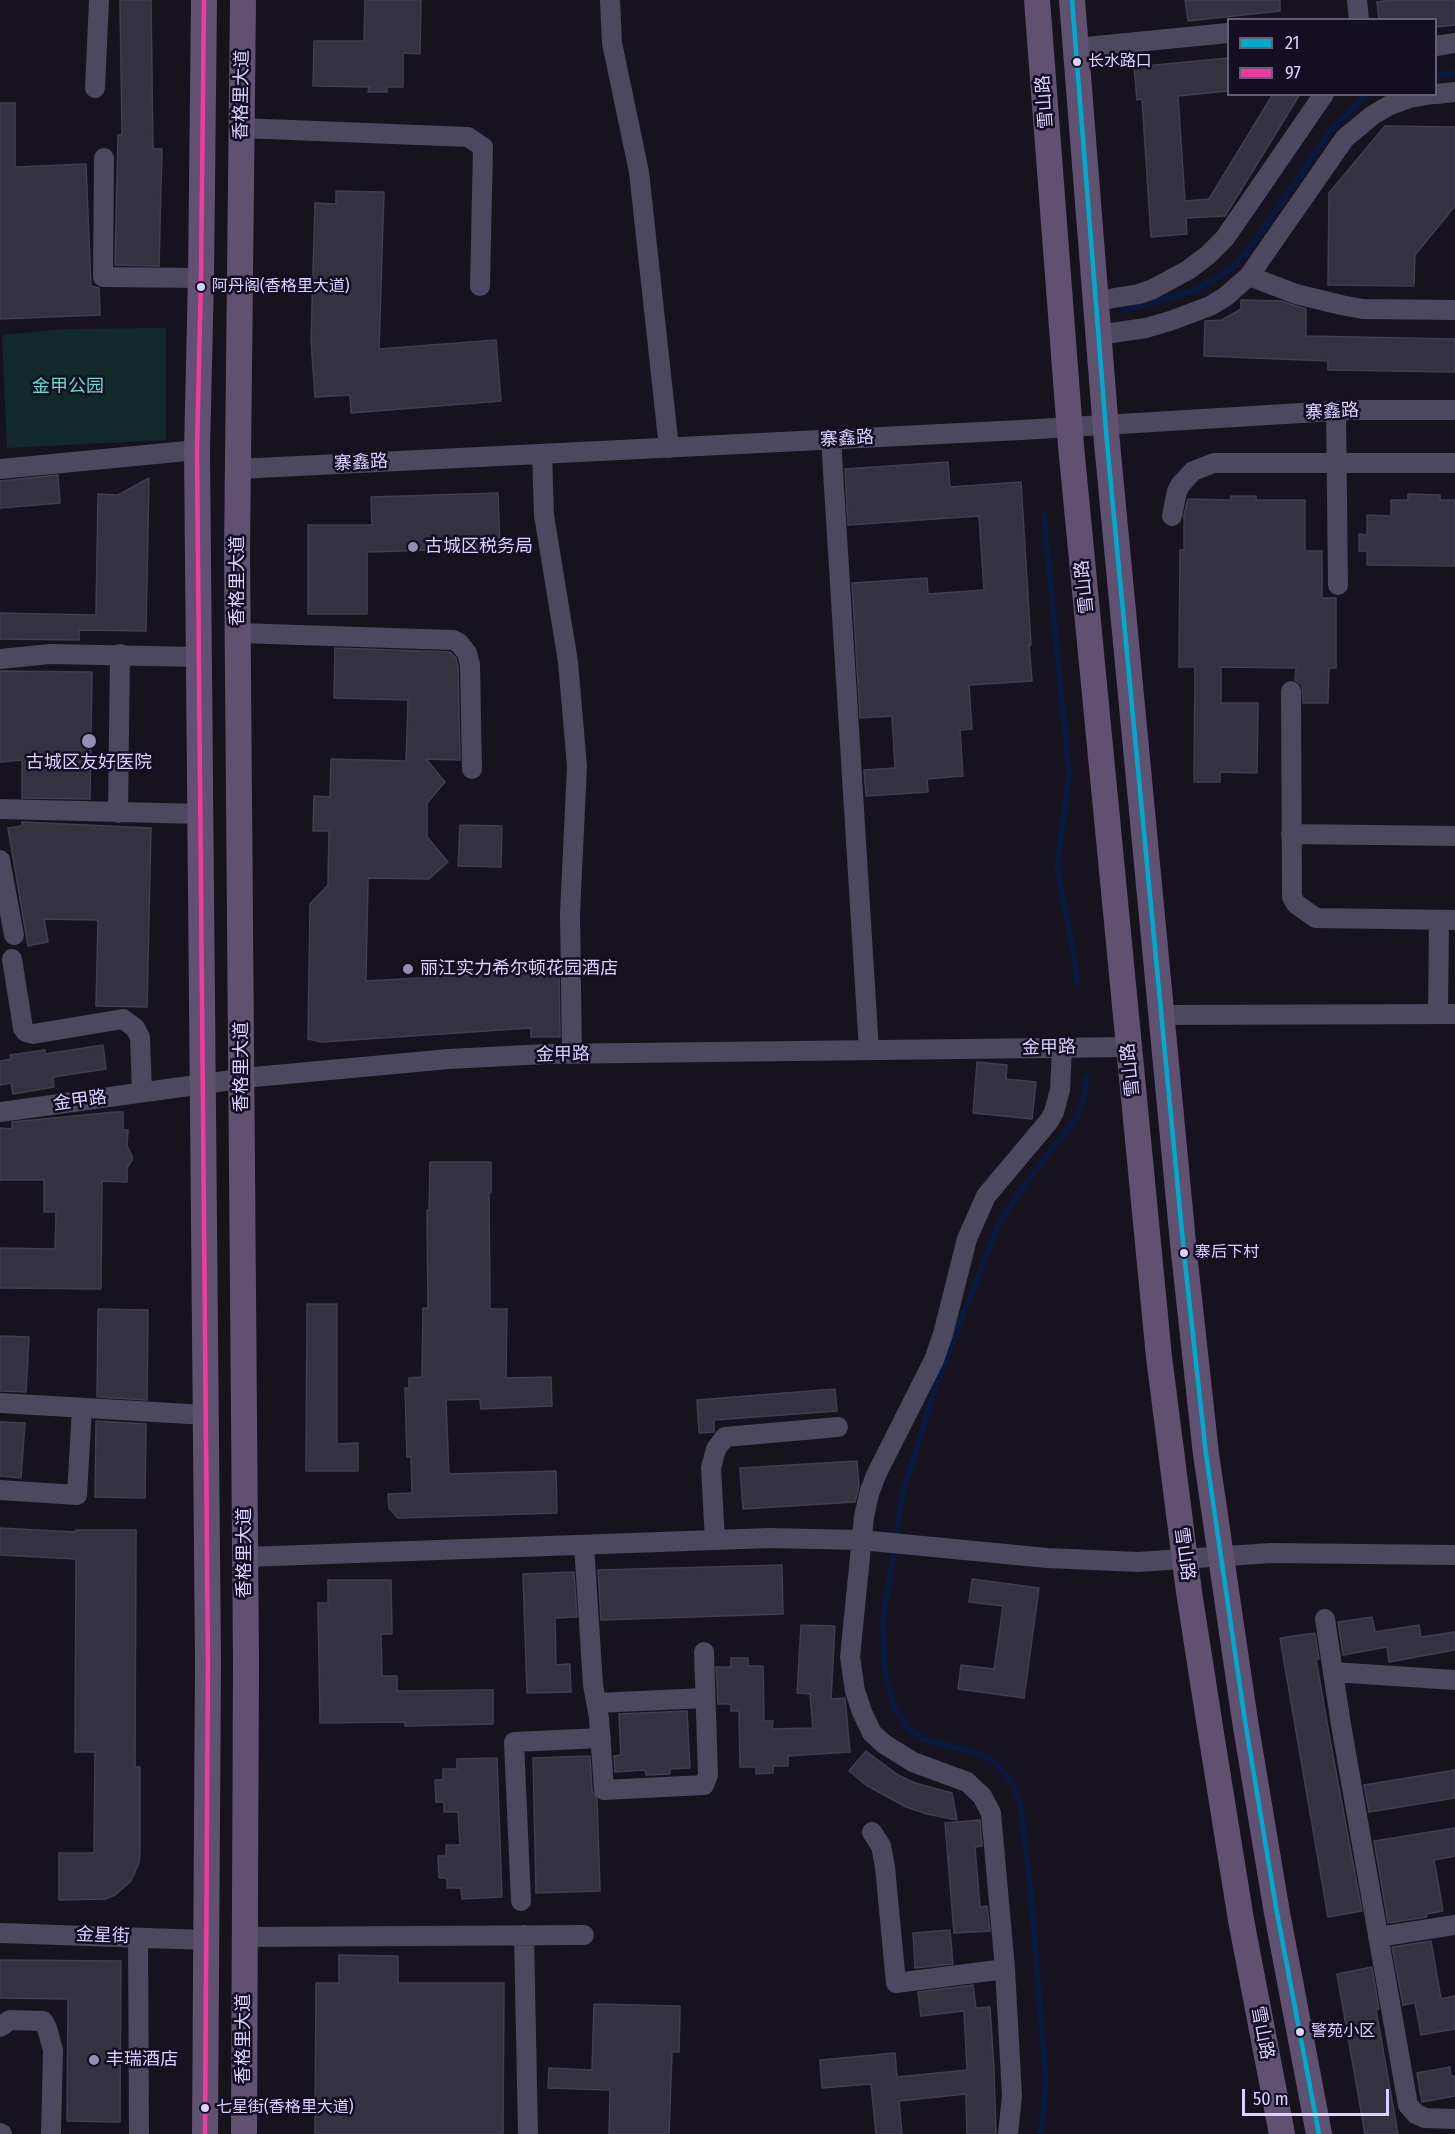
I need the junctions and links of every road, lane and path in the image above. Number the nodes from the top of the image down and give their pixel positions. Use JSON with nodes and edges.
{"nodes":[{"id":1,"x":99,"y":0,"type":"edge"},
{"id":2,"x":204,"y":0,"type":"edge"},
{"id":3,"x":243,"y":0,"type":"edge"},
{"id":4,"x":610,"y":0,"type":"edge"},
{"id":5,"x":1037,"y":0,"type":"edge"},
{"id":6,"x":1072,"y":0,"type":"edge"},
{"id":7,"x":1357,"y":0,"type":"edge"},
{"id":8,"x":1359,"y":18,"type":"edge"},
{"id":9,"x":1227,"y":33,"type":"edge"},
{"id":10,"x":1455,"y":43,"type":"edge"},
{"id":11,"x":1437,"y":46,"type":"edge"},
{"id":12,"x":1076,"y":48,"type":"junction"},
{"id":13,"x":95,"y":88,"type":"dead end"},
{"id":14,"x":1455,"y":92,"type":"edge"},
{"id":15,"x":1437,"y":94,"type":"edge"},
{"id":16,"x":1323,"y":96,"type":"edge"},
{"id":17,"x":1422,"y":96,"type":"edge"},
{"id":18,"x":242,"y":128,"type":"junction"},
{"id":19,"x":104,"y":158,"type":"dead end"},
{"id":20,"x":1249,"y":276,"type":"junction"},
{"id":21,"x":201,"y":278,"type":"junction"},
{"id":22,"x":480,"y":286,"type":"dead end"},
{"id":23,"x":1096,"y":301,"type":"junction"},
{"id":24,"x":1455,"y":310,"type":"edge"},
{"id":25,"x":1098,"y":335,"type":"junction"},
{"id":26,"x":1455,"y":410,"type":"edge"},
{"id":27,"x":1336,"y":411,"type":"junction"},
{"id":28,"x":1105,"y":425,"type":"junction"},
{"id":29,"x":1070,"y":427,"type":"junction"},
{"id":30,"x":831,"y":439,"type":"junction"},
{"id":31,"x":669,"y":448,"type":"junction"},
{"id":32,"x":197,"y":450,"type":"junction"},
{"id":33,"x":542,"y":454,"type":"junction"},
{"id":34,"x":1336,"y":463,"type":"junction"},
{"id":35,"x":1455,"y":463,"type":"edge"},
{"id":36,"x":238,"y":469,"type":"junction"},
{"id":37,"x":0,"y":470,"type":"edge"},
{"id":38,"x":1172,"y":516,"type":"dead end"},
{"id":39,"x":1338,"y":585,"type":"dead end"},
{"id":40,"x":238,"y":633,"type":"junction"},
{"id":41,"x":120,"y":654,"type":"junction"},
{"id":42,"x":200,"y":657,"type":"junction"},
{"id":43,"x":0,"y":659,"type":"edge"},
{"id":44,"x":1291,"y":691,"type":"dead end"},
{"id":45,"x":472,"y":768,"type":"dead end"},
{"id":46,"x":0,"y":809,"type":"edge"},
{"id":47,"x":118,"y":813,"type":"junction"},
{"id":48,"x":201,"y":814,"type":"junction"},
{"id":49,"x":1291,"y":834,"type":"junction"},
{"id":50,"x":1455,"y":836,"type":"edge"},
{"id":51,"x":0,"y":860,"type":"edge"},
{"id":52,"x":1447,"y":920,"type":"edge"},
{"id":53,"x":14,"y":935,"type":"dead end"},
{"id":54,"x":12,"y":959,"type":"dead end"},
{"id":55,"x":1446,"y":1014,"type":"edge"},
{"id":56,"x":1162,"y":1015,"type":"junction"},
{"id":57,"x":1129,"y":1047,"type":"junction"},
{"id":58,"x":1062,"y":1048,"type":"junction"},
{"id":59,"x":869,"y":1050,"type":"junction"},
{"id":60,"x":572,"y":1054,"type":"junction"},
{"id":61,"x":242,"y":1079,"type":"junction"},
{"id":62,"x":203,"y":1084,"type":"junction"},
{"id":63,"x":142,"y":1092,"type":"junction"},
{"id":64,"x":0,"y":1112,"type":"edge"},
{"id":65,"x":0,"y":1403,"type":"edge"},
{"id":66,"x":82,"y":1407,"type":"junction"},
{"id":67,"x":206,"y":1415,"type":"junction"},
{"id":68,"x":837,"y":1427,"type":"dead end"},
{"id":69,"x":0,"y":1490,"type":"edge"},
{"id":70,"x":715,"y":1540,"type":"junction"},
{"id":71,"x":861,"y":1540,"type":"junction"},
{"id":72,"x":584,"y":1545,"type":"junction"},
{"id":73,"x":1455,"y":1555,"type":"edge"},
{"id":74,"x":1220,"y":1556,"type":"junction"},
{"id":75,"x":246,"y":1557,"type":"junction"},
{"id":76,"x":1185,"y":1559,"type":"junction"},
{"id":77,"x":1325,"y":1619,"type":"dead end"},
{"id":78,"x":704,"y":1652,"type":"dead end"},
{"id":79,"x":1333,"y":1672,"type":"junction"},
{"id":80,"x":1455,"y":1680,"type":"edge"},
{"id":81,"x":705,"y":1698,"type":"junction"},
{"id":82,"x":596,"y":1703,"type":"junction"},
{"id":83,"x":601,"y":1738,"type":"junction"},
{"id":84,"x":872,"y":1832,"type":"dead end"},
{"id":85,"x":521,"y":1901,"type":"dead end"},
{"id":86,"x":1455,"y":1925,"type":"edge"},
{"id":87,"x":0,"y":1933,"type":"edge"},
{"id":88,"x":524,"y":1935,"type":"junction"},
{"id":89,"x":584,"y":1935,"type":"dead end"},
{"id":90,"x":245,"y":1937,"type":"junction"},
{"id":91,"x":1378,"y":1937,"type":"junction"},
{"id":92,"x":138,"y":1938,"type":"junction"},
{"id":93,"x":206,"y":1940,"type":"junction"},
{"id":94,"x":1005,"y":1969,"type":"junction"},
{"id":95,"x":0,"y":2027,"type":"edge"},
{"id":96,"x":1455,"y":2118,"type":"edge"},
{"id":97,"x":51,"y":2134,"type":"edge"},
{"id":98,"x":139,"y":2134,"type":"edge"},
{"id":99,"x":205,"y":2134,"type":"edge"},
{"id":100,"x":244,"y":2134,"type":"edge"},
{"id":101,"x":528,"y":2134,"type":"edge"},
{"id":102,"x":1008,"y":2134,"type":"edge"},
{"id":103,"x":1282,"y":2134,"type":"edge"},
{"id":104,"x":1319,"y":2134,"type":"edge"}],
"edges":[{"from":1,"to":13,"type":"street"},
{"from":2,"to":21,"type":"main road","name":"香格里大道"},
{"from":3,"to":18,"type":"main road","name":"香格里大道"},
{"from":4,"to":31,"type":"street"},
{"from":5,"to":29,"type":"main road","name":"雪山路"},
{"from":6,"to":12,"type":"main road","name":"雪山路"},
{"from":7,"to":8,"type":"street"},
{"from":9,"to":12,"type":"street"},
{"from":10,"to":11,"type":"street"},
{"from":12,"to":23,"type":"main road","name":"雪山路"},
{"from":14,"to":15,"type":"street"},
{"from":16,"to":23,"type":"street"},
{"from":17,"to":20,"type":"street"},
{"from":18,"to":22,"type":"street"},
{"from":18,"to":36,"type":"main road","name":"香格里大道"},
{"from":19,"to":21,"type":"street"},
{"from":20,"to":24,"type":"street"},
{"from":20,"to":25,"type":"street"},
{"from":21,"to":32,"type":"main road","name":"香格里大道"},
{"from":23,"to":25,"type":"main road","name":"雪山路"},
{"from":25,"to":28,"type":"main road","name":"雪山路"},
{"from":26,"to":27,"type":"street","name":"寨鑫路"},
{"from":27,"to":28,"type":"street","name":"寨鑫路"},
{"from":27,"to":34,"type":"street"},
{"from":28,"to":29,"type":"street","name":"寨鑫路"},
{"from":28,"to":56,"type":"main road","name":"雪山路"},
{"from":29,"to":30,"type":"street","name":"寨鑫路"},
{"from":29,"to":57,"type":"main road","name":"雪山路"},
{"from":30,"to":31,"type":"street","name":"寨鑫路"},
{"from":30,"to":59,"type":"street"},
{"from":31,"to":33,"type":"street","name":"寨鑫路"},
{"from":32,"to":37,"type":"street"},
{"from":32,"to":42,"type":"main road","name":"香格里大道"},
{"from":33,"to":36,"type":"street","name":"寨鑫路"},
{"from":33,"to":60,"type":"street"},
{"from":34,"to":35,"type":"street"},
{"from":34,"to":38,"type":"street"},
{"from":34,"to":39,"type":"street"},
{"from":36,"to":40,"type":"main road","name":"香格里大道"},
{"from":40,"to":45,"type":"street"},
{"from":40,"to":61,"type":"main road","name":"香格里大道"},
{"from":41,"to":42,"type":"street"},
{"from":41,"to":43,"type":"street"},
{"from":41,"to":47,"type":"street"},
{"from":42,"to":48,"type":"main road","name":"香格里大道"},
{"from":44,"to":49,"type":"street"},
{"from":46,"to":47,"type":"street"},
{"from":47,"to":48,"type":"street"},
{"from":48,"to":62,"type":"main road","name":"香格里大道"},
{"from":49,"to":50,"type":"street"},
{"from":49,"to":52,"type":"street"},
{"from":51,"to":53,"type":"street"},
{"from":52,"to":55,"type":"street"},
{"from":54,"to":63,"type":"street"},
{"from":55,"to":56,"type":"street"},
{"from":56,"to":74,"type":"main road","name":"雪山路"},
{"from":57,"to":58,"type":"street","name":"金甲路"},
{"from":57,"to":76,"type":"main road","name":"雪山路"},
{"from":58,"to":59,"type":"street","name":"金甲路"},
{"from":58,"to":71,"type":"street"},
{"from":59,"to":60,"type":"street","name":"金甲路"},
{"from":60,"to":61,"type":"street","name":"金甲路"},
{"from":61,"to":62,"type":"street","name":"金甲路"},
{"from":61,"to":75,"type":"main road","name":"香格里大道"},
{"from":62,"to":63,"type":"street","name":"金甲路"},
{"from":62,"to":67,"type":"main road","name":"香格里大道"},
{"from":63,"to":64,"type":"street","name":"金甲路"},
{"from":65,"to":66,"type":"street"},
{"from":66,"to":67,"type":"street"},
{"from":66,"to":69,"type":"street"},
{"from":67,"to":93,"type":"main road","name":"香格里大道"},
{"from":68,"to":70,"type":"street"},
{"from":70,"to":71,"type":"street"},
{"from":70,"to":72,"type":"street"},
{"from":71,"to":76,"type":"street"},
{"from":71,"to":94,"type":"street"},
{"from":72,"to":75,"type":"street"},
{"from":72,"to":82,"type":"street"},
{"from":73,"to":74,"type":"street"},
{"from":74,"to":76,"type":"street"},
{"from":74,"to":104,"type":"main road","name":"雪山路"},
{"from":75,"to":90,"type":"main road","name":"香格里大道"},
{"from":76,"to":103,"type":"main road","name":"雪山路"},
{"from":77,"to":79,"type":"street"},
{"from":78,"to":81,"type":"street"},
{"from":79,"to":80,"type":"street"},
{"from":79,"to":91,"type":"street"},
{"from":81,"to":82,"type":"street"},
{"from":81,"to":83,"type":"street"},
{"from":82,"to":83,"type":"street"},
{"from":83,"to":85,"type":"street"},
{"from":84,"to":94,"type":"street"},
{"from":86,"to":91,"type":"street"},
{"from":87,"to":92,"type":"street","name":"金星街"},
{"from":88,"to":89,"type":"street"},
{"from":88,"to":90,"type":"street"},
{"from":88,"to":101,"type":"street"},
{"from":90,"to":100,"type":"main road","name":"香格里大道"},
{"from":91,"to":96,"type":"street"},
{"from":92,"to":93,"type":"street","name":"金星街"},
{"from":92,"to":98,"type":"street"},
{"from":93,"to":99,"type":"main road","name":"香格里大道"},
{"from":94,"to":102,"type":"street"},
{"from":95,"to":97,"type":"street"}]}
